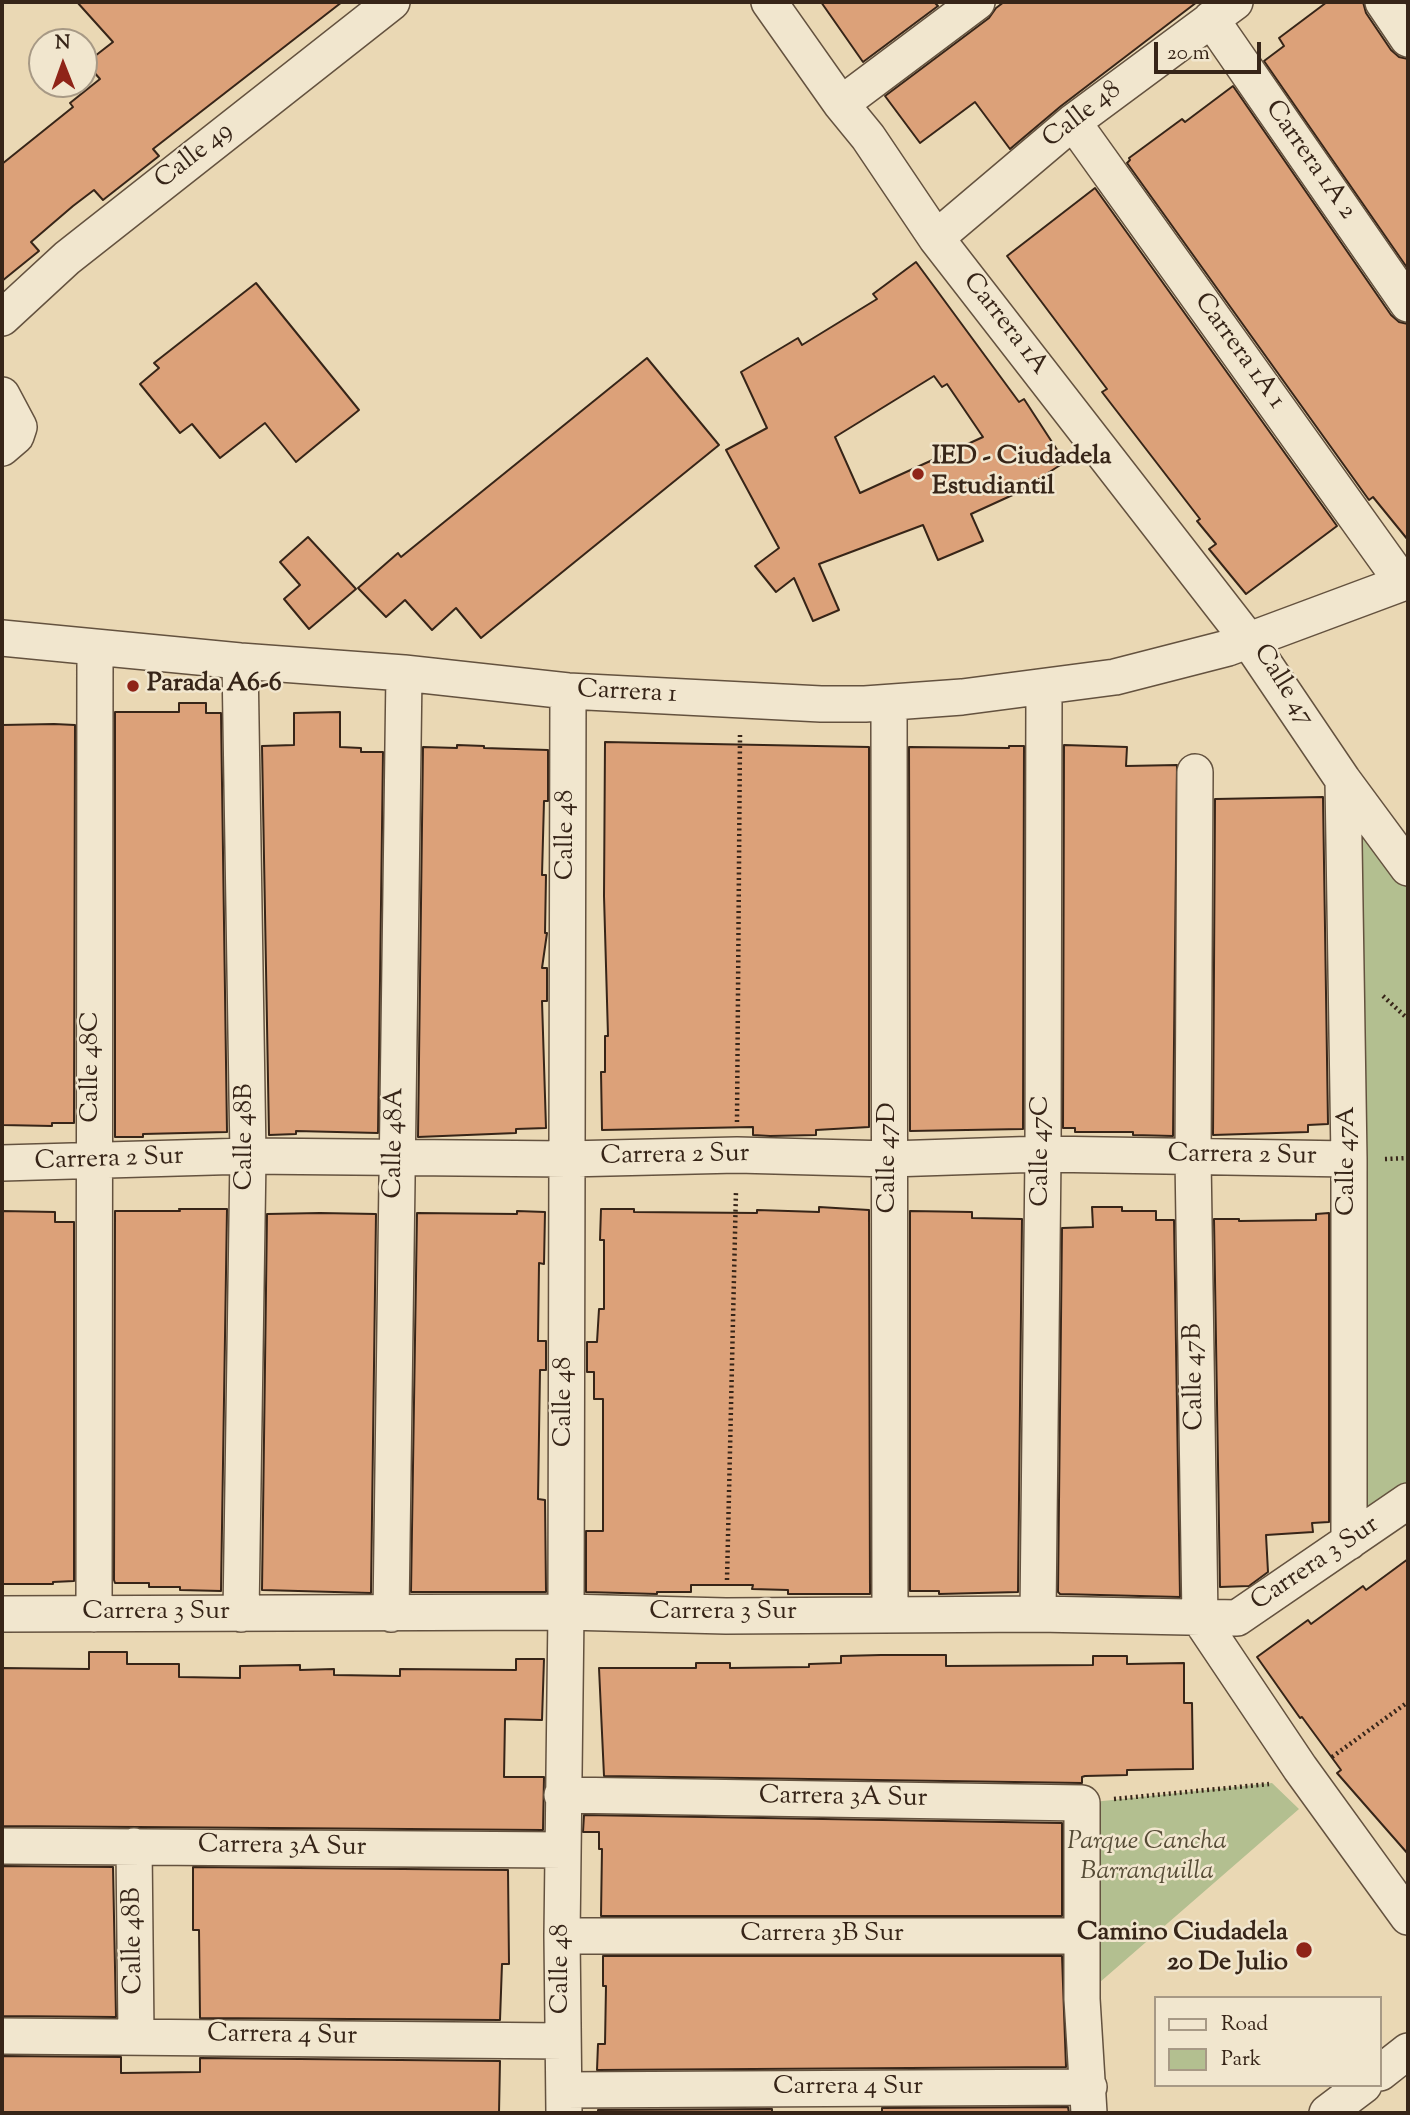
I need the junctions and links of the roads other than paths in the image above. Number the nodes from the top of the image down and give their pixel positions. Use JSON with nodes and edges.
{"nodes":[{"id":1,"x":392,"y":2,"type":"edge"},
{"id":2,"x":769,"y":2,"type":"edge"},
{"id":3,"x":977,"y":2,"type":"edge"},
{"id":4,"x":1382,"y":2,"type":"edge"},
{"id":5,"x":1223,"y":10,"type":"edge"},
{"id":6,"x":1408,"y":39,"type":"edge"},
{"id":7,"x":841,"y":104,"type":"junction"},
{"id":8,"x":1073,"y":122,"type":"junction"},
{"id":9,"x":936,"y":238,"type":"junction"},
{"id":10,"x":1408,"y":304,"type":"edge"},
{"id":11,"x":2,"y":318,"type":"edge"},
{"id":12,"x":2,"y":395,"type":"edge"},
{"id":13,"x":2,"y":448,"type":"edge"},
{"id":14,"x":1406,"y":582,"type":"edge"},
{"id":15,"x":2,"y":638,"type":"edge"},
{"id":16,"x":1249,"y":641,"type":"junction"},
{"id":17,"x":95,"y":647,"type":"junction"},
{"id":18,"x":240,"y":661,"type":"junction"},
{"id":19,"x":404,"y":673,"type":"junction"},
{"id":20,"x":1044,"y":687,"type":"junction"},
{"id":21,"x":568,"y":691,"type":"junction"},
{"id":22,"x":889,"y":703,"type":"junction"},
{"id":23,"x":1195,"y":772,"type":"dead end"},
{"id":24,"x":1343,"y":780,"type":"junction"},
{"id":25,"x":1408,"y":868,"type":"edge"},
{"id":26,"x":1043,"y":1154,"type":"junction"},
{"id":27,"x":248,"y":1156,"type":"junction"},
{"id":28,"x":396,"y":1156,"type":"junction"},
{"id":29,"x":1193,"y":1157,"type":"junction"},
{"id":30,"x":567,"y":1159,"type":"junction"},
{"id":31,"x":1349,"y":1159,"type":"junction"},
{"id":32,"x":890,"y":1160,"type":"junction"},
{"id":33,"x":93,"y":1162,"type":"junction"},
{"id":34,"x":2,"y":1163,"type":"edge"},
{"id":35,"x":1408,"y":1501,"type":"edge"},
{"id":36,"x":1349,"y":1542,"type":"junction"},
{"id":37,"x":566,"y":1612,"type":"junction"},
{"id":38,"x":2,"y":1614,"type":"edge"},
{"id":39,"x":94,"y":1614,"type":"junction"},
{"id":40,"x":241,"y":1614,"type":"junction"},
{"id":41,"x":391,"y":1614,"type":"junction"},
{"id":42,"x":890,"y":1614,"type":"junction"},
{"id":43,"x":1038,"y":1614,"type":"junction"},
{"id":44,"x":1200,"y":1619,"type":"junction"},
{"id":45,"x":562,"y":1795,"type":"junction"},
{"id":46,"x":2,"y":1846,"type":"edge"},
{"id":47,"x":134,"y":1846,"type":"junction"},
{"id":48,"x":563,"y":1850,"type":"junction"},
{"id":49,"x":1408,"y":1917,"type":"edge"},
{"id":50,"x":562,"y":1936,"type":"junction"},
{"id":51,"x":1082,"y":1936,"type":"junction"},
{"id":52,"x":136,"y":2035,"type":"junction"},
{"id":53,"x":2,"y":2036,"type":"edge"},
{"id":54,"x":563,"y":2041,"type":"junction"},
{"id":55,"x":1408,"y":2051,"type":"edge"},
{"id":56,"x":1382,"y":2071,"type":"edge"},
{"id":57,"x":1361,"y":2087,"type":"edge"},
{"id":58,"x":1089,"y":2100,"type":"edge"},
{"id":59,"x":565,"y":2102,"type":"edge"},
{"id":60,"x":1327,"y":2113,"type":"edge"}],
"edges":[{"from":1,"to":11,"type":"street","name":"Calle 49"},
{"from":2,"to":7,"type":"street","name":"Carrera 1A"},
{"from":3,"to":7,"type":"street"},
{"from":4,"to":6,"type":"street"},
{"from":5,"to":8,"type":"street","name":"Calle 48"},
{"from":5,"to":10,"type":"street","name":"Carrera 1A 2"},
{"from":7,"to":9,"type":"street","name":"Carrera 1A"},
{"from":8,"to":9,"type":"street","name":"Calle 48"},
{"from":8,"to":14,"type":"street","name":"Carrera 1A 1"},
{"from":9,"to":16,"type":"street","name":"Carrera 1A"},
{"from":12,"to":13,"type":"street"},
{"from":14,"to":16,"type":"street","name":"Calle 47"},
{"from":15,"to":17,"type":"street","name":"Carrera 1"},
{"from":16,"to":20,"type":"street","name":"Carrera 1"},
{"from":16,"to":24,"type":"street","name":"Calle 47"},
{"from":17,"to":18,"type":"street","name":"Carrera 1"},
{"from":17,"to":33,"type":"street","name":"Calle 48C"},
{"from":18,"to":19,"type":"street","name":"Carrera 1"},
{"from":18,"to":27,"type":"street","name":"Calle 48B"},
{"from":19,"to":21,"type":"street","name":"Carrera 1"},
{"from":19,"to":28,"type":"street","name":"Calle 48A"},
{"from":20,"to":22,"type":"street","name":"Carrera 1"},
{"from":20,"to":26,"type":"street","name":"Calle 47C"},
{"from":21,"to":22,"type":"street","name":"Carrera 1"},
{"from":21,"to":30,"type":"street","name":"Calle 48"},
{"from":22,"to":32,"type":"street","name":"Calle 47D"},
{"from":23,"to":29,"type":"street","name":"Calle 47B"},
{"from":24,"to":25,"type":"street","name":"Calle 47"},
{"from":24,"to":31,"type":"street","name":"Calle 47A"},
{"from":26,"to":29,"type":"street","name":"Carrera 2 Sur"},
{"from":26,"to":32,"type":"street","name":"Carrera 2 Sur"},
{"from":26,"to":43,"type":"street","name":"Calle 47C"},
{"from":27,"to":28,"type":"street","name":"Carrera 2 Sur"},
{"from":27,"to":33,"type":"street","name":"Carrera 2 Sur"},
{"from":27,"to":40,"type":"street","name":"Calle 48B"},
{"from":28,"to":30,"type":"street","name":"Carrera 2 Sur"},
{"from":28,"to":41,"type":"street","name":"Calle 48A"},
{"from":29,"to":31,"type":"street","name":"Carrera 2 Sur"},
{"from":29,"to":44,"type":"street","name":"Calle 47B"},
{"from":30,"to":32,"type":"street","name":"Carrera 2 Sur"},
{"from":30,"to":37,"type":"street","name":"Calle 48"},
{"from":31,"to":36,"type":"street","name":"Calle 47A"},
{"from":32,"to":42,"type":"street","name":"Calle 47D"},
{"from":33,"to":34,"type":"street","name":"Carrera 2 Sur"},
{"from":33,"to":39,"type":"street","name":"Calle 48C"},
{"from":35,"to":36,"type":"street","name":"Carrera 3 Sur"},
{"from":36,"to":44,"type":"street","name":"Carrera 3 Sur"},
{"from":37,"to":41,"type":"street","name":"Carrera 3 Sur"},
{"from":37,"to":42,"type":"street","name":"Carrera 3 Sur"},
{"from":37,"to":45,"type":"street","name":"Calle 48"},
{"from":38,"to":39,"type":"street","name":"Carrera 3 Sur"},
{"from":39,"to":40,"type":"street","name":"Carrera 3 Sur"},
{"from":40,"to":41,"type":"street","name":"Carrera 3 Sur"},
{"from":42,"to":43,"type":"street","name":"Carrera 3 Sur"},
{"from":43,"to":44,"type":"street","name":"Carrera 3 Sur"},
{"from":44,"to":49,"type":"street"},
{"from":45,"to":48,"type":"street","name":"Calle 48"},
{"from":45,"to":51,"type":"street","name":"Carrera 3A Sur"},
{"from":46,"to":47,"type":"street","name":"Carrera 3A Sur"},
{"from":47,"to":48,"type":"street","name":"Carrera 3A Sur"},
{"from":47,"to":52,"type":"street","name":"Calle 48B"},
{"from":48,"to":50,"type":"street","name":"Calle 48"},
{"from":50,"to":51,"type":"street","name":"Carrera 3B Sur"},
{"from":50,"to":54,"type":"street","name":"Calle 48"},
{"from":51,"to":58,"type":"street"},
{"from":52,"to":53,"type":"street","name":"Carrera 4 Sur"},
{"from":52,"to":54,"type":"street","name":"Carrera 4 Sur"},
{"from":54,"to":59,"type":"street","name":"Calle 48"},
{"from":55,"to":56,"type":"street"},
{"from":57,"to":60,"type":"street"},
{"from":58,"to":59,"type":"street","name":"Carrera 4 Sur"}]}
